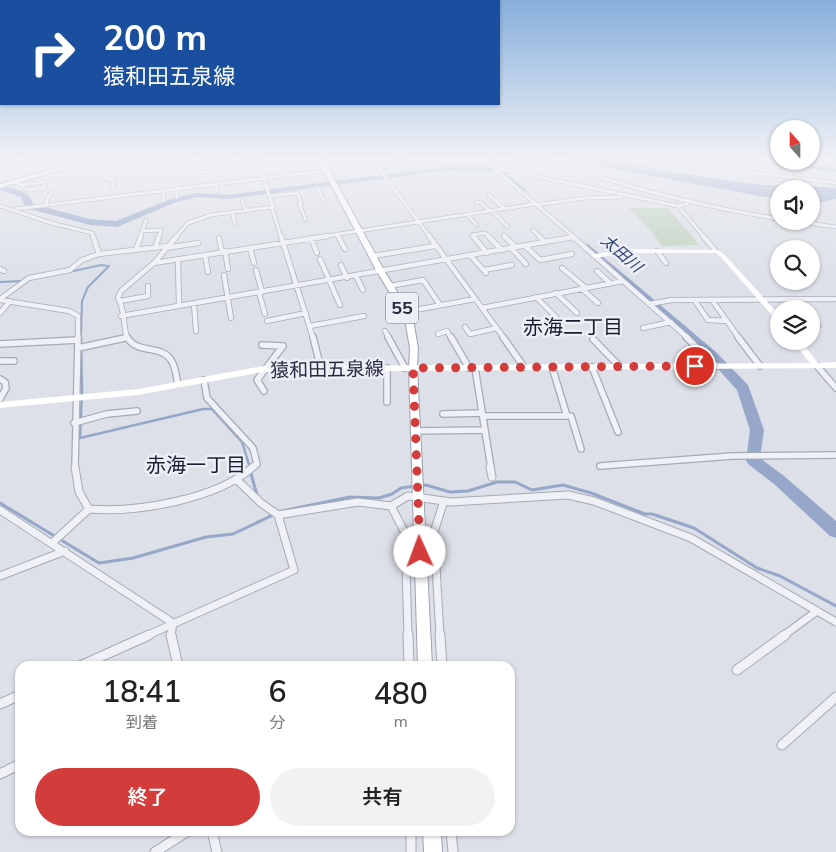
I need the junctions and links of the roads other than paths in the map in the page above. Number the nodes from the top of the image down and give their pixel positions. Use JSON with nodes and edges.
{"nodes":[{"id":1,"x":48,"y":198,"type":"edge"},
{"id":2,"x":110,"y":198,"type":"edge"},
{"id":3,"x":270,"y":198,"type":"edge"},
{"id":4,"x":298,"y":198,"type":"edge"},
{"id":5,"x":322,"y":198,"type":"edge"},
{"id":6,"x":341,"y":198,"type":"edge"},
{"id":7,"x":400,"y":198,"type":"edge"},
{"id":8,"x":492,"y":198,"type":"edge"},
{"id":9,"x":529,"y":198,"type":"edge"},
{"id":10,"x":592,"y":198,"type":"edge"},
{"id":11,"x":641,"y":198,"type":"edge"},
{"id":12,"x":677,"y":198,"type":"edge"},
{"id":13,"x":242,"y":200,"type":"dead end"},
{"id":14,"x":324,"y":201,"type":"dead end"},
{"id":15,"x":476,"y":202,"type":"dead end"},
{"id":16,"x":537,"y":205,"type":"junction"},
{"id":17,"x":0,"y":206,"type":"edge"},
{"id":18,"x":45,"y":206,"type":"junction"},
{"id":19,"x":678,"y":206,"type":"junction"},
{"id":20,"x":708,"y":206,"type":"junction"},
{"id":21,"x":272,"y":208,"type":"junction"},
{"id":22,"x":16,"y":209,"type":"junction"},
{"id":23,"x":505,"y":209,"type":"junction"},
{"id":24,"x":246,"y":211,"type":"junction"},
{"id":25,"x":491,"y":211,"type":"junction"},
{"id":26,"x":232,"y":213,"type":"junction"},
{"id":27,"x":467,"y":215,"type":"junction"},
{"id":28,"x":770,"y":217,"type":"edge"},
{"id":29,"x":146,"y":220,"type":"dead end"},
{"id":30,"x":306,"y":220,"type":"dead end"},
{"id":31,"x":418,"y":222,"type":"junction"},
{"id":32,"x":235,"y":224,"type":"dead end"},
{"id":33,"x":477,"y":225,"type":"dead end"},
{"id":34,"x":820,"y":225,"type":"edge"},
{"id":35,"x":508,"y":227,"type":"dead end"},
{"id":36,"x":836,"y":227,"type":"edge"},
{"id":37,"x":533,"y":230,"type":"dead end"},
{"id":38,"x":142,"y":231,"type":"junction"},
{"id":39,"x":359,"y":231,"type":"junction"},
{"id":40,"x":337,"y":234,"type":"junction"},
{"id":41,"x":504,"y":236,"type":"dead end"},
{"id":42,"x":573,"y":237,"type":"junction"},
{"id":43,"x":220,"y":238,"type":"dead end"},
{"id":44,"x":311,"y":238,"type":"junction"},
{"id":45,"x":198,"y":242,"type":"dead end"},
{"id":46,"x":284,"y":242,"type":"junction"},
{"id":47,"x":546,"y":242,"type":"junction"},
{"id":48,"x":435,"y":246,"type":"junction"},
{"id":49,"x":525,"y":246,"type":"junction"},
{"id":50,"x":167,"y":247,"type":"junction"},
{"id":51,"x":155,"y":248,"type":"junction"},
{"id":52,"x":250,"y":248,"type":"junction"},
{"id":53,"x":513,"y":248,"type":"junction"},
{"id":54,"x":345,"y":249,"type":"dead end"},
{"id":55,"x":136,"y":250,"type":"junction"},
{"id":56,"x":502,"y":250,"type":"junction"},
{"id":57,"x":626,"y":251,"type":"junction"},
{"id":58,"x":657,"y":251,"type":"junction"},
{"id":59,"x":716,"y":251,"type":"junction"},
{"id":60,"x":224,"y":252,"type":"junction"},
{"id":61,"x":317,"y":253,"type":"dead end"},
{"id":62,"x":487,"y":253,"type":"junction"},
{"id":63,"x":99,"y":254,"type":"junction"},
{"id":64,"x":572,"y":254,"type":"dead end"},
{"id":65,"x":205,"y":255,"type":"junction"},
{"id":66,"x":373,"y":256,"type":"junction"},
{"id":67,"x":471,"y":256,"type":"junction"},
{"id":68,"x":597,"y":256,"type":"junction"},
{"id":69,"x":178,"y":259,"type":"junction"},
{"id":70,"x":320,"y":259,"type":"dead end"},
{"id":71,"x":446,"y":260,"type":"junction"},
{"id":72,"x":154,"y":262,"type":"junction"},
{"id":73,"x":254,"y":263,"type":"dead end"},
{"id":74,"x":641,"y":263,"type":"dead end"},
{"id":75,"x":666,"y":263,"type":"dead end"},
{"id":76,"x":526,"y":264,"type":"dead end"},
{"id":77,"x":512,"y":265,"type":"dead end"},
{"id":78,"x":341,"y":266,"type":"dead end"},
{"id":79,"x":562,"y":268,"type":"dead end"},
{"id":80,"x":228,"y":269,"type":"dead end"},
{"id":81,"x":256,"y":270,"type":"dead end"},
{"id":82,"x":597,"y":271,"type":"dead end"},
{"id":83,"x":208,"y":272,"type":"dead end"},
{"id":84,"x":381,"y":272,"type":"junction"},
{"id":85,"x":224,"y":275,"type":"dead end"},
{"id":86,"x":356,"y":276,"type":"junction"},
{"id":87,"x":347,"y":278,"type":"junction"},
{"id":88,"x":330,"y":281,"type":"junction"},
{"id":89,"x":623,"y":281,"type":"junction"},
{"id":90,"x":610,"y":283,"type":"junction"},
{"id":91,"x":148,"y":286,"type":"dead end"},
{"id":92,"x":297,"y":286,"type":"junction"},
{"id":93,"x":390,"y":286,"type":"junction"},
{"id":94,"x":584,"y":288,"type":"junction"},
{"id":95,"x":363,"y":290,"type":"dead end"},
{"id":96,"x":261,"y":293,"type":"junction"},
{"id":97,"x":556,"y":293,"type":"junction"},
{"id":98,"x":536,"y":297,"type":"junction"},
{"id":99,"x":228,"y":298,"type":"junction"},
{"id":100,"x":475,"y":298,"type":"junction"},
{"id":101,"x":0,"y":299,"type":"edge"},
{"id":102,"x":761,"y":299,"type":"junction"},
{"id":103,"x":836,"y":299,"type":"edge"},
{"id":104,"x":712,"y":300,"type":"junction"},
{"id":105,"x":793,"y":300,"type":"joint"},
{"id":106,"x":120,"y":301,"type":"junction"},
{"id":107,"x":695,"y":301,"type":"junction"},
{"id":108,"x":10,"y":302,"type":"junction"},
{"id":109,"x":598,"y":303,"type":"dead end"},
{"id":110,"x":194,"y":304,"type":"junction"},
{"id":111,"x":649,"y":304,"type":"junction"},
{"id":112,"x":340,"y":305,"type":"dead end"},
{"id":113,"x":440,"y":305,"type":"junction"},
{"id":114,"x":179,"y":306,"type":"junction"},
{"id":115,"x":482,"y":308,"type":"junction"},
{"id":116,"x":770,"y":310,"type":"edge"},
{"id":117,"x":404,"y":312,"type":"junction"},
{"id":118,"x":0,"y":313,"type":"edge"},
{"id":119,"x":577,"y":313,"type":"dead end"},
{"id":120,"x":265,"y":314,"type":"dead end"},
{"id":121,"x":306,"y":314,"type":"junction"},
{"id":122,"x":121,"y":316,"type":"junction"},
{"id":123,"x":364,"y":316,"type":"dead end"},
{"id":124,"x":230,"y":318,"type":"dead end"},
{"id":125,"x":267,"y":321,"type":"dead end"},
{"id":126,"x":560,"y":321,"type":"dead end"},
{"id":127,"x":727,"y":321,"type":"junction"},
{"id":128,"x":671,"y":322,"type":"junction"},
{"id":129,"x":310,"y":326,"type":"junction"},
{"id":130,"x":465,"y":327,"type":"dead end"},
{"id":131,"x":497,"y":328,"type":"junction"},
{"id":132,"x":642,"y":328,"type":"dead end"},
{"id":133,"x":196,"y":331,"type":"dead end"},
{"id":134,"x":385,"y":331,"type":"dead end"},
{"id":135,"x":438,"y":334,"type":"dead end"},
{"id":136,"x":126,"y":338,"type":"junction"},
{"id":137,"x":594,"y":338,"type":"dead end"},
{"id":138,"x":78,"y":340,"type":"junction"},
{"id":139,"x":0,"y":344,"type":"edge"},
{"id":140,"x":262,"y":344,"type":"dead end"},
{"id":141,"x":78,"y":348,"type":"junction"},
{"id":142,"x":804,"y":350,"type":"edge"},
{"id":143,"x":0,"y":361,"type":"edge"},
{"id":144,"x":14,"y":361,"type":"dead end"},
{"id":145,"x":836,"y":365,"type":"edge"},
{"id":146,"x":716,"y":366,"type":"junction"},
{"id":147,"x":760,"y":366,"type":"junction"},
{"id":148,"x":817,"y":366,"type":"junction"},
{"id":149,"x":524,"y":367,"type":"junction"},
{"id":150,"x":552,"y":367,"type":"junction"},
{"id":151,"x":592,"y":367,"type":"junction"},
{"id":152,"x":620,"y":367,"type":"junction"},
{"id":153,"x":387,"y":368,"type":"junction"},
{"id":154,"x":409,"y":368,"type":"junction"},
{"id":155,"x":472,"y":368,"type":"junction"},
{"id":156,"x":268,"y":369,"type":"junction"},
{"id":157,"x":321,"y":369,"type":"junction"},
{"id":158,"x":0,"y":379,"type":"edge"},
{"id":159,"x":204,"y":380,"type":"junction"},
{"id":160,"x":178,"y":384,"type":"junction"},
{"id":161,"x":836,"y":388,"type":"edge"},
{"id":162,"x":264,"y":390,"type":"dead end"},
{"id":163,"x":76,"y":396,"type":"junction"},
{"id":164,"x":0,"y":399,"type":"edge"},
{"id":165,"x":387,"y":402,"type":"dead end"},
{"id":166,"x":0,"y":405,"type":"edge"},
{"id":167,"x":137,"y":410,"type":"dead end"},
{"id":168,"x":443,"y":414,"type":"dead end"},
{"id":169,"x":483,"y":414,"type":"junction"},
{"id":170,"x":567,"y":416,"type":"junction"},
{"id":171,"x":74,"y":423,"type":"junction"},
{"id":172,"x":485,"y":430,"type":"junction"},
{"id":173,"x":415,"y":431,"type":"junction"},
{"id":174,"x":618,"y":432,"type":"dead end"},
{"id":175,"x":581,"y":448,"type":"dead end"},
{"id":176,"x":836,"y":456,"type":"edge"},
{"id":177,"x":600,"y":466,"type":"dead end"},
{"id":178,"x":492,"y":477,"type":"dead end"},
{"id":179,"x":237,"y":480,"type":"junction"},
{"id":180,"x":418,"y":496,"type":"junction"},
{"id":181,"x":444,"y":501,"type":"junction"},
{"id":182,"x":392,"y":506,"type":"junction"},
{"id":183,"x":89,"y":509,"type":"junction"},
{"id":184,"x":0,"y":510,"type":"edge"},
{"id":185,"x":278,"y":515,"type":"junction"},
{"id":186,"x":52,"y":543,"type":"junction"},
{"id":187,"x":65,"y":551,"type":"junction"},
{"id":188,"x":0,"y":576,"type":"edge"},
{"id":189,"x":817,"y":611,"type":"junction"},
{"id":190,"x":836,"y":622,"type":"edge"},
{"id":191,"x":173,"y":623,"type":"junction"},
{"id":192,"x":91,"y":661,"type":"edge"},
{"id":193,"x":177,"y":661,"type":"edge"},
{"id":194,"x":410,"y":661,"type":"edge"},
{"id":195,"x":425,"y":661,"type":"edge"},
{"id":196,"x":442,"y":661,"type":"edge"},
{"id":197,"x":737,"y":670,"type":"dead end"},
{"id":198,"x":15,"y":697,"type":"edge"},
{"id":199,"x":836,"y":697,"type":"edge"},
{"id":200,"x":0,"y":704,"type":"edge"},
{"id":201,"x":782,"y":745,"type":"dead end"},
{"id":202,"x":15,"y":766,"type":"edge"},
{"id":203,"x":0,"y":774,"type":"edge"},
{"id":204,"x":180,"y":836,"type":"edge"},
{"id":205,"x":213,"y":836,"type":"edge"},
{"id":206,"x":410,"y":836,"type":"edge"},
{"id":207,"x":432,"y":836,"type":"edge"},
{"id":208,"x":451,"y":836,"type":"edge"},
{"id":209,"x":409,"y":850,"type":"edge"},
{"id":210,"x":154,"y":852,"type":"edge"},
{"id":211,"x":217,"y":852,"type":"edge"},
{"id":212,"x":433,"y":852,"type":"edge"},
{"id":213,"x":452,"y":852,"type":"edge"}],
"edges":[{"from":1,"to":18,"type":"street"},
{"from":2,"to":18,"type":"street"},
{"from":3,"to":21,"type":"street"},
{"from":4,"to":30,"type":"street"},
{"from":5,"to":14,"type":"street"},
{"from":6,"to":39,"type":"main road","number":"55"},
{"from":7,"to":31,"type":"street"},
{"from":8,"to":23,"type":"street"},
{"from":9,"to":16,"type":"street"},
{"from":10,"to":16,"type":"street"},
{"from":11,"to":19,"type":"street"},
{"from":12,"to":20,"type":"street"},
{"from":13,"to":24,"type":"street"},
{"from":15,"to":25,"type":"street"},
{"from":16,"to":23,"type":"street"},
{"from":16,"to":42,"type":"street"},
{"from":17,"to":22,"type":"street"},
{"from":18,"to":22,"type":"street"},
{"from":19,"to":20,"type":"street"},
{"from":19,"to":59,"type":"street"},
{"from":20,"to":28,"type":"street"},
{"from":21,"to":24,"type":"street"},
{"from":21,"to":46,"type":"street"},
{"from":22,"to":63,"type":"street"},
{"from":23,"to":25,"type":"street"},
{"from":24,"to":26,"type":"street"},
{"from":25,"to":27,"type":"street"},
{"from":25,"to":35,"type":"street"},
{"from":26,"to":32,"type":"street"},
{"from":26,"to":50,"type":"street"},
{"from":27,"to":31,"type":"street"},
{"from":27,"to":33,"type":"street"},
{"from":29,"to":38,"type":"street"},
{"from":31,"to":39,"type":"street"},
{"from":31,"to":48,"type":"street"},
{"from":34,"to":36,"type":"street"},
{"from":37,"to":47,"type":"street"},
{"from":38,"to":51,"type":"street"},
{"from":38,"to":55,"type":"street"},
{"from":39,"to":40,"type":"street"},
{"from":39,"to":66,"type":"main road","number":"55"},
{"from":40,"to":44,"type":"street"},
{"from":40,"to":54,"type":"street"},
{"from":41,"to":53,"type":"street"},
{"from":42,"to":47,"type":"street"},
{"from":42,"to":68,"type":"street"},
{"from":43,"to":60,"type":"street"},
{"from":44,"to":46,"type":"street"},
{"from":44,"to":61,"type":"street"},
{"from":45,"to":50,"type":"street"},
{"from":46,"to":52,"type":"street"},
{"from":46,"to":92,"type":"street"},
{"from":47,"to":49,"type":"street"},
{"from":48,"to":66,"type":"street"},
{"from":48,"to":71,"type":"street"},
{"from":49,"to":53,"type":"street"},
{"from":49,"to":64,"type":"street"},
{"from":50,"to":51,"type":"street"},
{"from":50,"to":72,"type":"street"},
{"from":51,"to":55,"type":"street"},
{"from":52,"to":60,"type":"street"},
{"from":52,"to":73,"type":"street"},
{"from":53,"to":56,"type":"street"},
{"from":53,"to":76,"type":"street"},
{"from":55,"to":63,"type":"street"},
{"from":56,"to":62,"type":"street"},
{"from":56,"to":62,"type":"street"},
{"from":57,"to":58,"type":"main road"},
{"from":57,"to":68,"type":"main road"},
{"from":57,"to":74,"type":"street"},
{"from":58,"to":59,"type":"main road"},
{"from":58,"to":75,"type":"street"},
{"from":59,"to":102,"type":"main road"},
{"from":60,"to":65,"type":"street"},
{"from":60,"to":80,"type":"street"},
{"from":62,"to":67,"type":"street"},
{"from":63,"to":101,"type":"street"},
{"from":65,"to":69,"type":"street"},
{"from":65,"to":83,"type":"street"},
{"from":66,"to":84,"type":"main road","number":"55"},
{"from":67,"to":71,"type":"street"},
{"from":67,"to":77,"type":"street"},
{"from":68,"to":89,"type":"street"},
{"from":69,"to":72,"type":"street"},
{"from":69,"to":114,"type":"street"},
{"from":70,"to":88,"type":"street"},
{"from":71,"to":84,"type":"street"},
{"from":71,"to":100,"type":"street"},
{"from":72,"to":106,"type":"street"},
{"from":78,"to":87,"type":"street"},
{"from":79,"to":94,"type":"street"},
{"from":81,"to":96,"type":"street"},
{"from":82,"to":90,"type":"street"},
{"from":84,"to":86,"type":"street"},
{"from":84,"to":93,"type":"main road","number":"55"},
{"from":85,"to":99,"type":"street"},
{"from":86,"to":87,"type":"street"},
{"from":86,"to":95,"type":"street"},
{"from":87,"to":88,"type":"street"},
{"from":88,"to":92,"type":"street"},
{"from":88,"to":112,"type":"street"},
{"from":89,"to":90,"type":"street"},
{"from":89,"to":111,"type":"street"},
{"from":90,"to":94,"type":"street"},
{"from":91,"to":106,"type":"street"},
{"from":92,"to":96,"type":"street"},
{"from":92,"to":121,"type":"street"},
{"from":93,"to":113,"type":"street"},
{"from":93,"to":117,"type":"main road","number":"55"},
{"from":94,"to":97,"type":"street"},
{"from":94,"to":109,"type":"street"},
{"from":96,"to":99,"type":"street"},
{"from":96,"to":120,"type":"street"},
{"from":97,"to":98,"type":"street"},
{"from":97,"to":119,"type":"street"},
{"from":98,"to":115,"type":"street"},
{"from":98,"to":126,"type":"street"},
{"from":99,"to":110,"type":"street"},
{"from":99,"to":124,"type":"street"},
{"from":100,"to":113,"type":"street"},
{"from":100,"to":115,"type":"street"},
{"from":101,"to":108,"type":"street"},
{"from":102,"to":104,"type":"street"},
{"from":102,"to":105,"type":"street"},
{"from":102,"to":116,"type":"main road"},
{"from":103,"to":105,"type":"street"},
{"from":104,"to":107,"type":"street"},
{"from":104,"to":127,"type":"street"},
{"from":106,"to":122,"type":"street"},
{"from":107,"to":111,"type":"street"},
{"from":107,"to":127,"type":"street"},
{"from":108,"to":118,"type":"street"},
{"from":108,"to":138,"type":"street"},
{"from":110,"to":114,"type":"street"},
{"from":110,"to":133,"type":"street"},
{"from":111,"to":128,"type":"street"},
{"from":113,"to":117,"type":"street"},
{"from":114,"to":122,"type":"street"},
{"from":115,"to":131,"type":"street"},
{"from":117,"to":154,"type":"main road","number":"55"},
{"from":121,"to":125,"type":"street"},
{"from":121,"to":129,"type":"street"},
{"from":122,"to":136,"type":"street"},
{"from":123,"to":129,"type":"street"},
{"from":127,"to":147,"type":"street"},
{"from":128,"to":132,"type":"street"},
{"from":128,"to":146,"type":"street"},
{"from":129,"to":157,"type":"street"},
{"from":130,"to":131,"type":"street"},
{"from":131,"to":149,"type":"street"},
{"from":134,"to":154,"type":"street"},
{"from":135,"to":155,"type":"street"},
{"from":136,"to":141,"type":"street"},
{"from":136,"to":160,"type":"street"},
{"from":137,"to":152,"type":"street"},
{"from":138,"to":139,"type":"street"},
{"from":138,"to":141,"type":"street"},
{"from":140,"to":156,"type":"street"},
{"from":141,"to":163,"type":"street"},
{"from":142,"to":148,"type":"main road"},
{"from":143,"to":144,"type":"street"},
{"from":145,"to":148,"type":"main road","name":"猿和田五泉線"},
{"from":146,"to":147,"type":"main road","name":"猿和田五泉線"},
{"from":146,"to":152,"type":"main road","name":"猿和田五泉線"},
{"from":147,"to":148,"type":"main road","name":"猿和田五泉線"},
{"from":148,"to":161,"type":"street"},
{"from":149,"to":150,"type":"main road","name":"猿和田五泉線"},
{"from":149,"to":155,"type":"main road","name":"猿和田五泉線"},
{"from":150,"to":151,"type":"main road","name":"猿和田五泉線"},
{"from":150,"to":170,"type":"street"},
{"from":151,"to":152,"type":"main road","name":"猿和田五泉線"},
{"from":151,"to":174,"type":"street"},
{"from":153,"to":154,"type":"main road","name":"猿和田五泉線"},
{"from":153,"to":157,"type":"main road","name":"猿和田五泉線"},
{"from":153,"to":165,"type":"street"},
{"from":154,"to":155,"type":"main road","name":"猿和田五泉線"},
{"from":154,"to":173,"type":"main road","number":"55"},
{"from":155,"to":169,"type":"street"},
{"from":156,"to":157,"type":"main road","name":"猿和田五泉線"},
{"from":156,"to":159,"type":"main road","name":"猿和田五泉線"},
{"from":156,"to":162,"type":"street"},
{"from":158,"to":164,"type":"street"},
{"from":159,"to":160,"type":"main road","name":"猿和田五泉線"},
{"from":159,"to":179,"type":"street"},
{"from":160,"to":163,"type":"main road","name":"猿和田五泉線"},
{"from":163,"to":166,"type":"main road","name":"猿和田五泉線"},
{"from":163,"to":171,"type":"street"},
{"from":167,"to":171,"type":"street"},
{"from":168,"to":169,"type":"street"},
{"from":169,"to":170,"type":"street"},
{"from":169,"to":172,"type":"street"},
{"from":170,"to":175,"type":"street"},
{"from":171,"to":183,"type":"street"},
{"from":172,"to":173,"type":"street"},
{"from":172,"to":178,"type":"street"},
{"from":173,"to":180,"type":"main road","number":"55"},
{"from":176,"to":177,"type":"street"},
{"from":179,"to":183,"type":"street"},
{"from":179,"to":185,"type":"street"},
{"from":180,"to":181,"type":"street"},
{"from":180,"to":182,"type":"street"},
{"from":180,"to":195,"type":"main road","number":"55"},
{"from":181,"to":189,"type":"street"},
{"from":181,"to":196,"type":"street"},
{"from":182,"to":185,"type":"street"},
{"from":182,"to":194,"type":"street"},
{"from":183,"to":186,"type":"street"},
{"from":184,"to":186,"type":"street"},
{"from":185,"to":191,"type":"street"},
{"from":186,"to":187,"type":"street"},
{"from":187,"to":188,"type":"street"},
{"from":187,"to":191,"type":"street"},
{"from":189,"to":190,"type":"street"},
{"from":189,"to":197,"type":"street"},
{"from":191,"to":192,"type":"street"},
{"from":191,"to":193,"type":"street"},
{"from":198,"to":200,"type":"street"},
{"from":199,"to":201,"type":"street"},
{"from":202,"to":203,"type":"street"},
{"from":204,"to":210,"type":"street"},
{"from":205,"to":211,"type":"street"},
{"from":206,"to":209,"type":"street"},
{"from":207,"to":212,"type":"main road"},
{"from":208,"to":213,"type":"street"}]}
